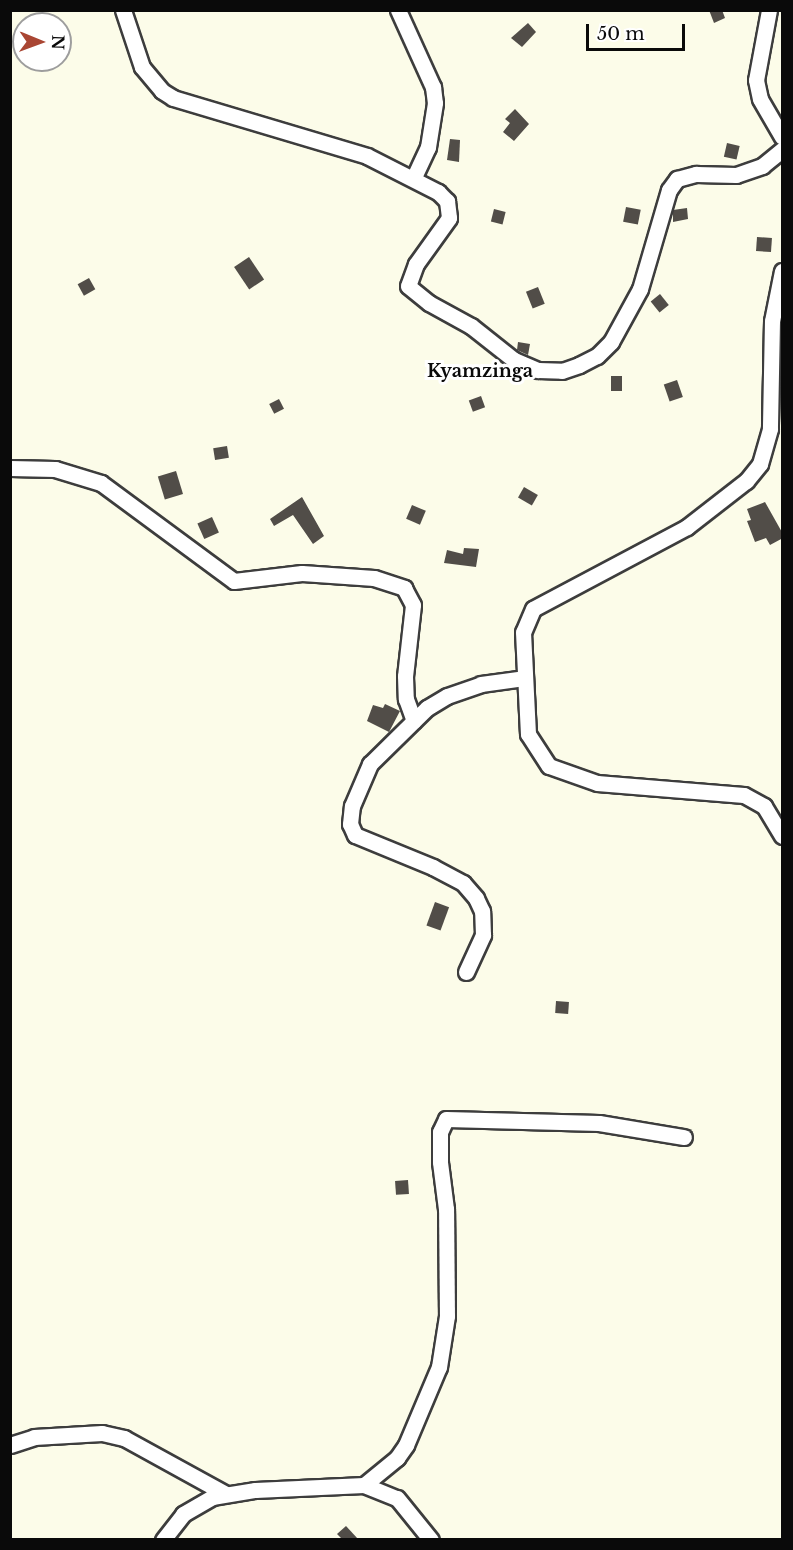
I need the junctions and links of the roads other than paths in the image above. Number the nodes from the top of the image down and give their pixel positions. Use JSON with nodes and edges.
{"nodes":[{"id":1,"x":123,"y":10,"type":"edge"},
{"id":2,"x":398,"y":10,"type":"edge"},
{"id":3,"x":769,"y":10,"type":"edge"},
{"id":4,"x":783,"y":137,"type":"edge"},
{"id":5,"x":783,"y":150,"type":"edge"},
{"id":6,"x":413,"y":179,"type":"junction"},
{"id":7,"x":783,"y":272,"type":"edge"},
{"id":8,"x":10,"y":468,"type":"edge"},
{"id":9,"x":524,"y":678,"type":"junction"},
{"id":10,"x":414,"y":721,"type":"junction"},
{"id":11,"x":782,"y":834,"type":"edge"},
{"id":12,"x":466,"y":972,"type":"dead end"},
{"id":13,"x":684,"y":1137,"type":"dead end"},
{"id":14,"x":10,"y":1445,"type":"edge"},
{"id":15,"x":364,"y":1485,"type":"junction"},
{"id":16,"x":226,"y":1494,"type":"junction"},
{"id":17,"x":163,"y":1539,"type":"edge"},
{"id":18,"x":431,"y":1539,"type":"edge"}],
"edges":[{"from":1,"to":6,"type":"street"},
{"from":2,"to":6,"type":"street"},
{"from":3,"to":4,"type":"street"},
{"from":5,"to":6,"type":"street"},
{"from":7,"to":9,"type":"street"},
{"from":8,"to":10,"type":"street"},
{"from":9,"to":10,"type":"street"},
{"from":9,"to":11,"type":"street"},
{"from":10,"to":12,"type":"street"},
{"from":13,"to":15,"type":"street"},
{"from":14,"to":16,"type":"street"},
{"from":15,"to":16,"type":"street"},
{"from":15,"to":18,"type":"street"},
{"from":16,"to":17,"type":"street"}]}
